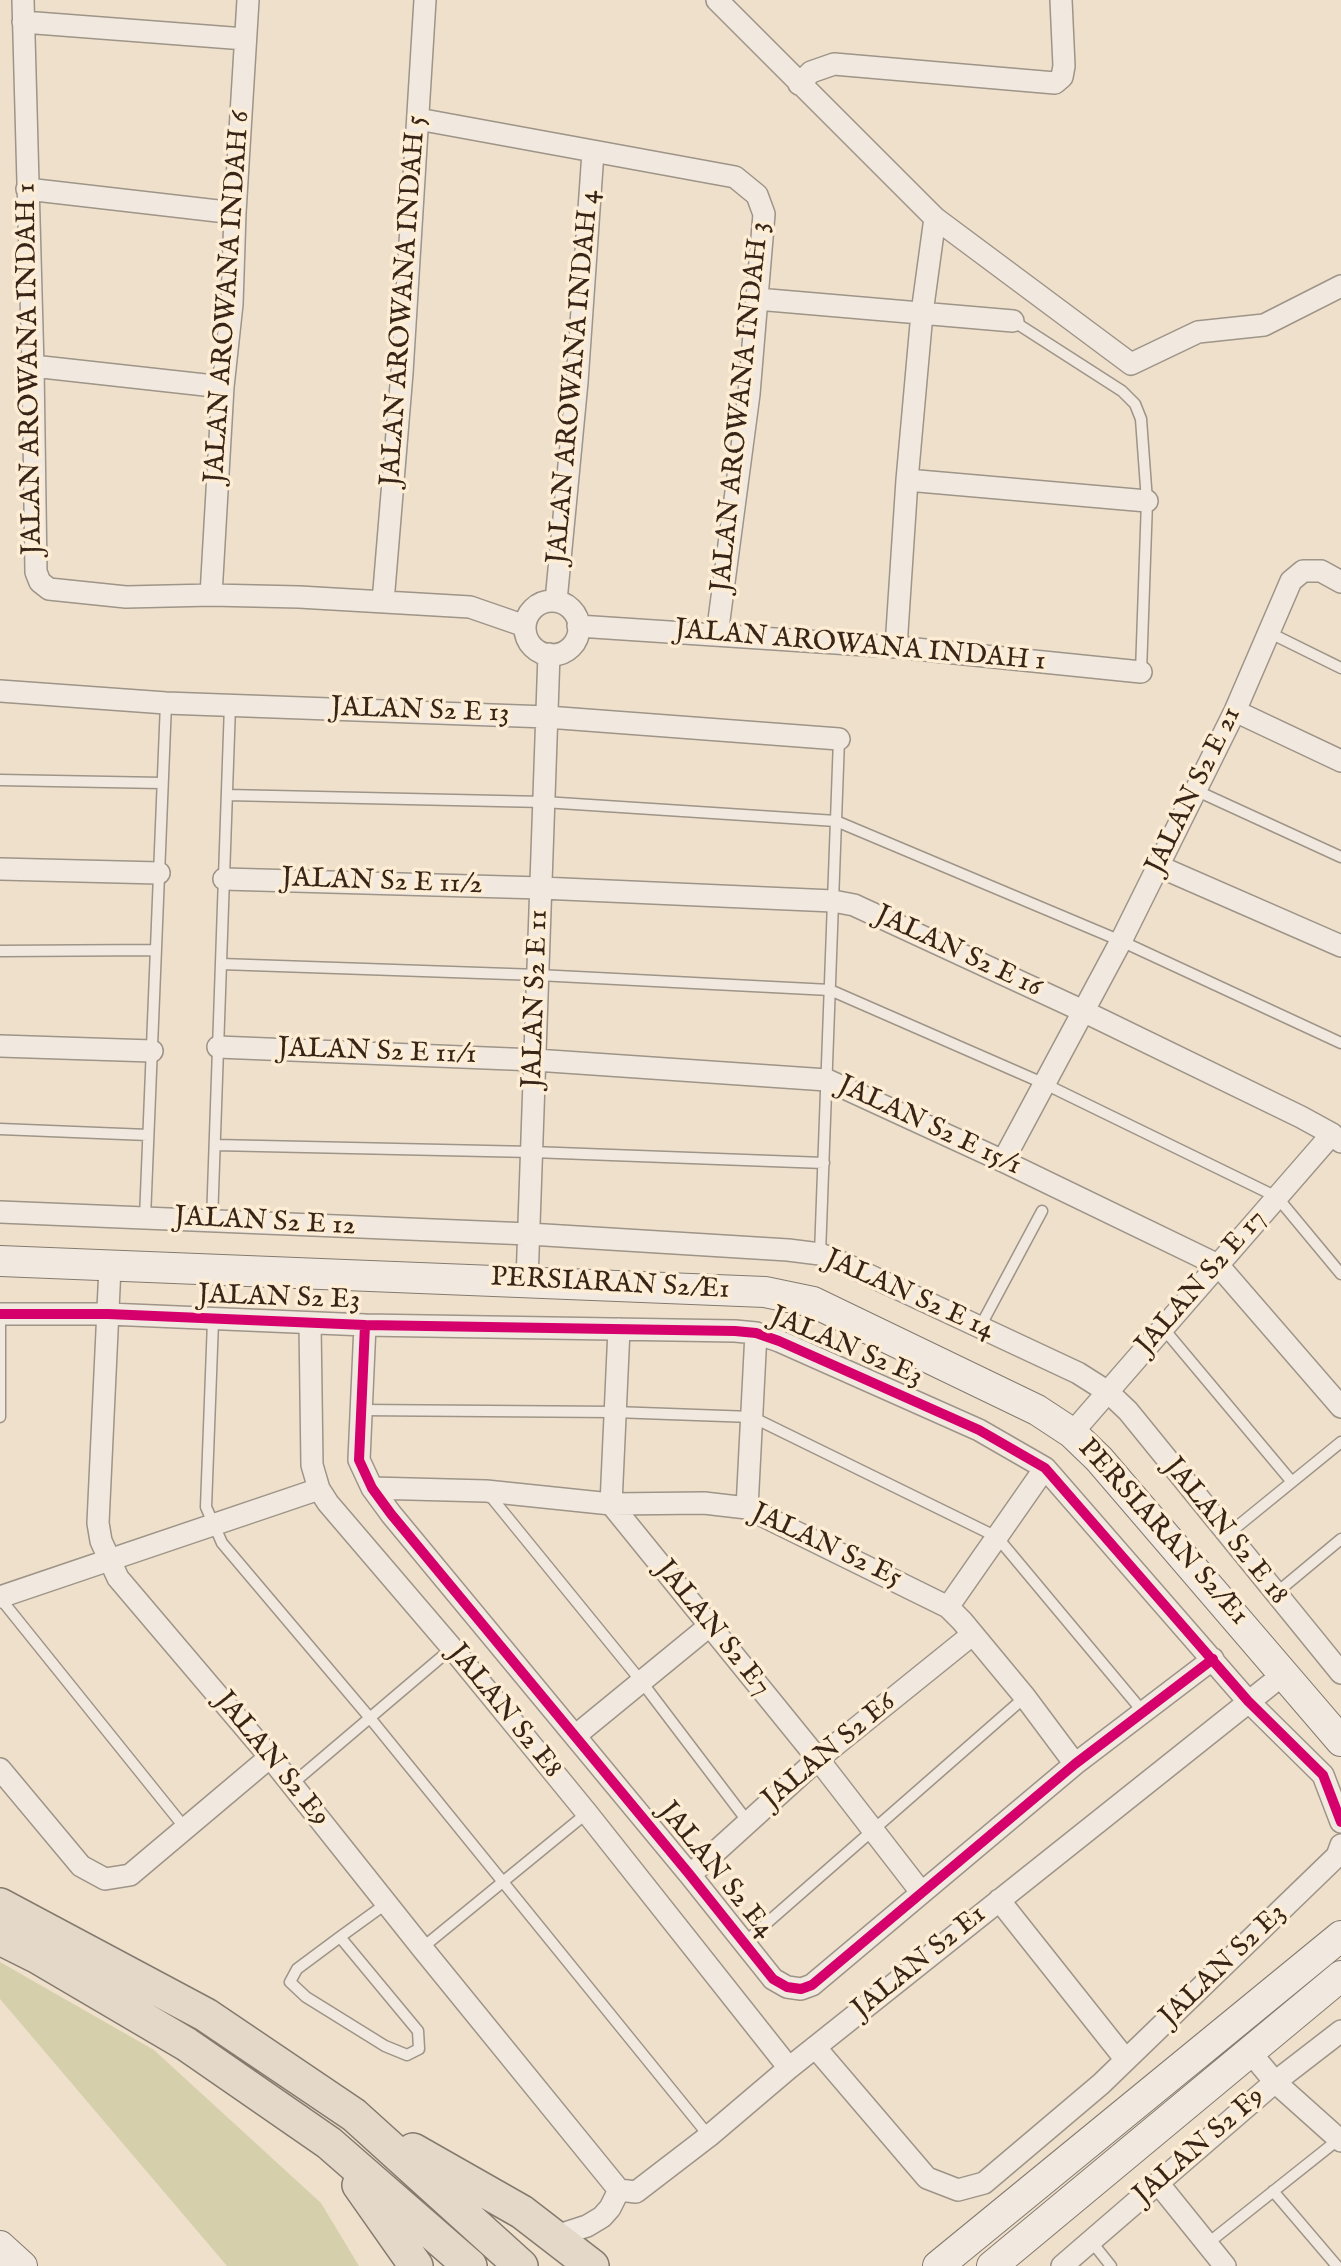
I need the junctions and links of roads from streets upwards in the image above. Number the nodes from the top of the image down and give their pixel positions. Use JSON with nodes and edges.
{"nodes":[{"id":1,"x":23,"y":0,"type":"edge"},
{"id":2,"x":248,"y":0,"type":"edge"},
{"id":3,"x":425,"y":0,"type":"edge"},
{"id":4,"x":717,"y":0,"type":"edge"},
{"id":5,"x":1061,"y":0,"type":"edge"},
{"id":6,"x":23,"y":22,"type":"junction"},
{"id":7,"x":245,"y":39,"type":"junction"},
{"id":8,"x":799,"y":84,"type":"junction"},
{"id":9,"x":418,"y":119,"type":"junction"},
{"id":10,"x":593,"y":152,"type":"junction"},
{"id":11,"x":27,"y":189,"type":"junction"},
{"id":12,"x":235,"y":213,"type":"junction"},
{"id":13,"x":935,"y":218,"type":"junction"},
{"id":14,"x":1341,"y":286,"type":"edge"},
{"id":15,"x":757,"y":299,"type":"junction"},
{"id":16,"x":922,"y":313,"type":"junction"},
{"id":17,"x":1013,"y":321,"type":"road end"},
{"id":18,"x":33,"y":366,"type":"junction"},
{"id":19,"x":223,"y":387,"type":"junction"},
{"id":20,"x":907,"y":480,"type":"junction"},
{"id":21,"x":1147,"y":501,"type":"road end"},
{"id":22,"x":1341,"y":582,"type":"edge"},
{"id":23,"x":211,"y":595,"type":"junction"},
{"id":24,"x":556,"y":601,"type":"junction"},
{"id":25,"x":383,"y":602,"type":"junction"},
{"id":26,"x":525,"y":626,"type":"junction"},
{"id":27,"x":578,"y":626,"type":"junction"},
{"id":28,"x":717,"y":635,"type":"junction"},
{"id":29,"x":896,"y":647,"type":"junction"},
{"id":30,"x":549,"y":654,"type":"junction"},
{"id":31,"x":1142,"y":672,"type":"road end"},
{"id":32,"x":0,"y":691,"type":"edge"},
{"id":33,"x":1235,"y":711,"type":"junction"},
{"id":34,"x":547,"y":716,"type":"junction"},
{"id":35,"x":839,"y":739,"type":"road end"},
{"id":36,"x":1341,"y":761,"type":"edge"},
{"id":37,"x":1158,"y":866,"type":"junction"},
{"id":38,"x":0,"y":869,"type":"edge"},
{"id":39,"x":159,"y":873,"type":"road end"},
{"id":40,"x":224,"y":879,"type":"road end"},
{"id":41,"x":541,"y":888,"type":"junction"},
{"id":42,"x":1341,"y":946,"type":"edge"},
{"id":43,"x":1083,"y":1011,"type":"junction"},
{"id":44,"x":0,"y":1046,"type":"edge"},
{"id":45,"x":218,"y":1047,"type":"road end"},
{"id":46,"x":152,"y":1051,"type":"road end"},
{"id":47,"x":535,"y":1060,"type":"junction"},
{"id":48,"x":1338,"y":1134,"type":"edge"},
{"id":49,"x":1003,"y":1161,"type":"junction"},
{"id":50,"x":0,"y":1212,"type":"edge"},
{"id":51,"x":529,"y":1234,"type":"junction"},
{"id":52,"x":0,"y":1261,"type":"edge"},
{"id":53,"x":1218,"y":1265,"type":"junction"},
{"id":54,"x":110,"y":1267,"type":"junction"},
{"id":55,"x":527,"y":1281,"type":"junction"},
{"id":56,"x":0,"y":1314,"type":"edge"},
{"id":57,"x":108,"y":1314,"type":"junction"},
{"id":58,"x":310,"y":1324,"type":"junction"},
{"id":59,"x":365,"y":1325,"type":"junction"},
{"id":60,"x":619,"y":1329,"type":"junction"},
{"id":61,"x":756,"y":1333,"type":"junction"},
{"id":62,"x":1108,"y":1392,"type":"junction"},
{"id":63,"x":1341,"y":1407,"type":"edge"},
{"id":64,"x":1072,"y":1433,"type":"junction"},
{"id":65,"x":1045,"y":1468,"type":"junction"},
{"id":66,"x":372,"y":1488,"type":"junction"},
{"id":67,"x":319,"y":1489,"type":"junction"},
{"id":68,"x":611,"y":1504,"type":"junction"},
{"id":69,"x":747,"y":1508,"type":"junction"},
{"id":70,"x":109,"y":1561,"type":"junction"},
{"id":71,"x":0,"y":1598,"type":"edge"},
{"id":72,"x":948,"y":1607,"type":"junction"},
{"id":73,"x":708,"y":1627,"type":"junction"},
{"id":74,"x":973,"y":1633,"type":"junction"},
{"id":75,"x":1213,"y":1659,"type":"junction"},
{"id":76,"x":1285,"y":1673,"type":"junction"},
{"id":77,"x":1341,"y":1673,"type":"edge"},
{"id":78,"x":1248,"y":1701,"type":"junction"},
{"id":79,"x":575,"y":1736,"type":"junction"},
{"id":80,"x":1341,"y":1741,"type":"edge"},
{"id":81,"x":270,"y":1757,"type":"junction"},
{"id":82,"x":818,"y":1759,"type":"junction"},
{"id":83,"x":1075,"y":1764,"type":"junction"},
{"id":84,"x":0,"y":1769,"type":"edge"},
{"id":85,"x":1341,"y":1822,"type":"edge"},
{"id":86,"x":1341,"y":1845,"type":"edge"},
{"id":87,"x":690,"y":1875,"type":"junction"},
{"id":88,"x":921,"y":1892,"type":"junction"},
{"id":89,"x":999,"y":1900,"type":"junction"},
{"id":90,"x":0,"y":1905,"type":"edge"},
{"id":91,"x":1341,"y":1936,"type":"edge"},
{"id":92,"x":0,"y":1938,"type":"edge"},
{"id":93,"x":1341,"y":1976,"type":"edge"},
{"id":94,"x":1341,"y":2031,"type":"edge"},
{"id":95,"x":815,"y":2047,"type":"junction"},
{"id":96,"x":1250,"y":2052,"type":"junction"},
{"id":97,"x":1126,"y":2060,"type":"junction"},
{"id":98,"x":789,"y":2068,"type":"junction"},
{"id":99,"x":1275,"y":2082,"type":"junction"},
{"id":100,"x":1101,"y":2084,"type":"junction"},
{"id":101,"x":1127,"y":2112,"type":"junction"},
{"id":102,"x":354,"y":2115,"type":"junction"},
{"id":103,"x":1340,"y":2140,"type":"edge"},
{"id":104,"x":329,"y":2143,"type":"junction"},
{"id":105,"x":1158,"y":2183,"type":"junction"},
{"id":106,"x":619,"y":2190,"type":"junction"},
{"id":107,"x":553,"y":2236,"type":"junction"},
{"id":108,"x":0,"y":2246,"type":"edge"},
{"id":109,"x":951,"y":2262,"type":"edge"},
{"id":110,"x":22,"y":2266,"type":"edge"},
{"id":111,"x":416,"y":2266,"type":"edge"},
{"id":112,"x":470,"y":2266,"type":"edge"},
{"id":113,"x":522,"y":2266,"type":"edge"},
{"id":114,"x":592,"y":2266,"type":"edge"},
{"id":115,"x":992,"y":2266,"type":"edge"},
{"id":116,"x":1062,"y":2266,"type":"edge"},
{"id":117,"x":1225,"y":2266,"type":"edge"}],
"edges":[{"from":1,"to":6,"type":"street","name":"JALAN AROWANA INDAH 1"},
{"from":2,"to":7,"type":"street","name":"JALAN AROWANA INDAH 6"},
{"from":3,"to":9,"type":"street","name":"JALAN AROWANA INDAH 5"},
{"from":4,"to":8,"type":"street"},
{"from":5,"to":8,"type":"street"},
{"from":6,"to":7,"type":"street"},
{"from":6,"to":11,"type":"street","name":"JALAN AROWANA INDAH 1"},
{"from":7,"to":12,"type":"street","name":"JALAN AROWANA INDAH 6"},
{"from":8,"to":13,"type":"street"},
{"from":9,"to":10,"type":"street","name":"JALAN AROWANA INDAH 3"},
{"from":9,"to":25,"type":"street","name":"JALAN AROWANA INDAH 5"},
{"from":10,"to":15,"type":"street","name":"JALAN AROWANA INDAH 3"},
{"from":10,"to":24,"type":"street","name":"JALAN AROWANA INDAH 4"},
{"from":11,"to":12,"type":"street"},
{"from":11,"to":18,"type":"street","name":"JALAN AROWANA INDAH 1"},
{"from":12,"to":19,"type":"street","name":"JALAN AROWANA INDAH 6"},
{"from":13,"to":14,"type":"street"},
{"from":13,"to":16,"type":"street"},
{"from":15,"to":16,"type":"street"},
{"from":15,"to":28,"type":"street","name":"JALAN AROWANA INDAH 3"},
{"from":16,"to":17,"type":"street"},
{"from":16,"to":20,"type":"street"},
{"from":18,"to":19,"type":"street"},
{"from":18,"to":23,"type":"street","name":"JALAN AROWANA INDAH 1"},
{"from":19,"to":23,"type":"street","name":"JALAN AROWANA INDAH 6"},
{"from":20,"to":21,"type":"street"},
{"from":20,"to":29,"type":"street"},
{"from":22,"to":33,"type":"street","name":"JALAN S2 E 21"},
{"from":23,"to":25,"type":"street","name":"JALAN AROWANA INDAH 1"},
{"from":24,"to":26,"type":"street"},
{"from":24,"to":27,"type":"street"},
{"from":25,"to":26,"type":"street","name":"JALAN AROWANA INDAH 1"},
{"from":26,"to":30,"type":"street"},
{"from":27,"to":28,"type":"street","name":"JALAN AROWANA INDAH 1"},
{"from":27,"to":30,"type":"street"},
{"from":28,"to":29,"type":"street","name":"JALAN AROWANA INDAH 1"},
{"from":29,"to":31,"type":"street","name":"JALAN AROWANA INDAH 1"},
{"from":30,"to":34,"type":"street","name":"JALAN S2 E 11"},
{"from":32,"to":34,"type":"street","name":"JALAN S2 E 13"},
{"from":33,"to":36,"type":"street"},
{"from":33,"to":37,"type":"street","name":"JALAN S2 E 21"},
{"from":34,"to":35,"type":"street","name":"JALAN S2 E 13"},
{"from":34,"to":41,"type":"street","name":"JALAN S2 E 11"},
{"from":37,"to":42,"type":"street"},
{"from":37,"to":43,"type":"street","name":"JALAN S2 E 21"},
{"from":38,"to":39,"type":"street"},
{"from":40,"to":41,"type":"street","name":"JALAN S2 E 11/2"},
{"from":41,"to":43,"type":"street","name":"JALAN S2 E 16"},
{"from":41,"to":47,"type":"street","name":"JALAN S2 E 11"},
{"from":43,"to":48,"type":"street","name":"JALAN S2 E 16"},
{"from":43,"to":49,"type":"street","name":"JALAN S2 E 21"},
{"from":44,"to":46,"type":"street"},
{"from":45,"to":47,"type":"street","name":"JALAN S2 E 11/1"},
{"from":47,"to":49,"type":"street","name":"JALAN S2 E 15/1"},
{"from":47,"to":51,"type":"street","name":"JALAN S2 E 11"},
{"from":48,"to":53,"type":"street","name":"JALAN S2 E 17"},
{"from":49,"to":53,"type":"street","name":"JALAN S2 E 15/1"},
{"from":50,"to":51,"type":"street","name":"JALAN S2 E 12"},
{"from":51,"to":55,"type":"street","name":"JALAN S2 E 11"},
{"from":51,"to":62,"type":"street","name":"JALAN S2 E 14"},
{"from":52,"to":54,"type":"street","name":"PERSIARAN S2/E1"},
{"from":53,"to":62,"type":"street","name":"JALAN S2 E 17"},
{"from":53,"to":63,"type":"street"},
{"from":54,"to":55,"type":"street","name":"PERSIARAN S2/E1"},
{"from":54,"to":57,"type":"street","name":"JALAN S2 E9"},
{"from":55,"to":64,"type":"street","name":"PERSIARAN S2/E1"},
{"from":56,"to":57,"type":"street","name":"JALAN S2 E3"},
{"from":57,"to":58,"type":"street","name":"JALAN S2 E3"},
{"from":57,"to":70,"type":"street","name":"JALAN S2 E9"},
{"from":58,"to":59,"type":"street","name":"JALAN S2 E3"},
{"from":58,"to":67,"type":"street","name":"JALAN S2 E8"},
{"from":59,"to":60,"type":"street","name":"JALAN S2 E3"},
{"from":59,"to":66,"type":"street","name":"JALAN S2 E4"},
{"from":60,"to":61,"type":"street","name":"JALAN S2 E3"},
{"from":60,"to":68,"type":"street"},
{"from":61,"to":65,"type":"street","name":"JALAN S2 E3"},
{"from":61,"to":69,"type":"street"},
{"from":62,"to":64,"type":"street","name":"JALAN S2 E 17"},
{"from":62,"to":77,"type":"street","name":"JALAN S2 E 18"},
{"from":64,"to":76,"type":"street","name":"PERSIARAN S2/E1"},
{"from":65,"to":72,"type":"street"},
{"from":65,"to":75,"type":"street","name":"JALAN S2 E3"},
{"from":66,"to":68,"type":"street","name":"JALAN S2 E5"},
{"from":66,"to":79,"type":"street","name":"JALAN S2 E4"},
{"from":67,"to":70,"type":"street"},
{"from":67,"to":98,"type":"street","name":"JALAN S2 E8"},
{"from":68,"to":69,"type":"street","name":"JALAN S2 E5"},
{"from":68,"to":73,"type":"street","name":"JALAN S2 E7"},
{"from":69,"to":72,"type":"street","name":"JALAN S2 E5"},
{"from":70,"to":71,"type":"street"},
{"from":70,"to":81,"type":"street","name":"JALAN S2 E9"},
{"from":72,"to":74,"type":"street","name":"JALAN S2 E5"},
{"from":73,"to":79,"type":"street"},
{"from":73,"to":82,"type":"street","name":"JALAN S2 E7"},
{"from":74,"to":82,"type":"street","name":"JALAN S2 E6"},
{"from":74,"to":83,"type":"street","name":"JALAN S2 E5"},
{"from":75,"to":78,"type":"street","name":"JALAN S2 E3"},
{"from":75,"to":83,"type":"street","name":"JALAN S2 E4"},
{"from":76,"to":78,"type":"street","name":"JALAN S2 E1"},
{"from":76,"to":80,"type":"street","name":"PERSIARAN S2/E1"},
{"from":78,"to":85,"type":"street","name":"JALAN S2 E3"},
{"from":78,"to":89,"type":"street","name":"JALAN S2 E1"},
{"from":79,"to":87,"type":"street","name":"JALAN S2 E4"},
{"from":81,"to":84,"type":"street"},
{"from":81,"to":106,"type":"street","name":"JALAN S2 E9"},
{"from":82,"to":87,"type":"street","name":"JALAN S2 E6"},
{"from":82,"to":88,"type":"street","name":"JALAN S2 E7"},
{"from":83,"to":88,"type":"street","name":"JALAN S2 E4"},
{"from":86,"to":97,"type":"street","name":"JALAN S2 E3"},
{"from":87,"to":88,"type":"street","name":"JALAN S2 E4"},
{"from":89,"to":95,"type":"street","name":"JALAN S2 E1"},
{"from":89,"to":97,"type":"street"},
{"from":90,"to":102,"type":"main road"},
{"from":91,"to":101,"type":"street"},
{"from":92,"to":104,"type":"main road"},
{"from":93,"to":96,"type":"street"},
{"from":94,"to":99,"type":"street","name":"JALAN S2 F9"},
{"from":95,"to":98,"type":"street","name":"JALAN S2 E1"},
{"from":95,"to":100,"type":"street","name":"JALAN S2 E3"},
{"from":96,"to":99,"type":"street"},
{"from":96,"to":115,"type":"street"},
{"from":97,"to":100,"type":"street","name":"JALAN S2 E3"},
{"from":98,"to":106,"type":"street","name":"JALAN S2 E1"},
{"from":99,"to":103,"type":"street"},
{"from":99,"to":105,"type":"street","name":"JALAN S2 F9"},
{"from":100,"to":101,"type":"street"},
{"from":101,"to":109,"type":"street"},
{"from":102,"to":107,"type":"main road"},
{"from":102,"to":113,"type":"main road"},
{"from":104,"to":111,"type":"main road"},
{"from":104,"to":112,"type":"main road"},
{"from":105,"to":116,"type":"street","name":"JALAN S2 F9"},
{"from":105,"to":117,"type":"street"},
{"from":106,"to":107,"type":"street"},
{"from":107,"to":114,"type":"main road"},
{"from":108,"to":110,"type":"street"}]}
